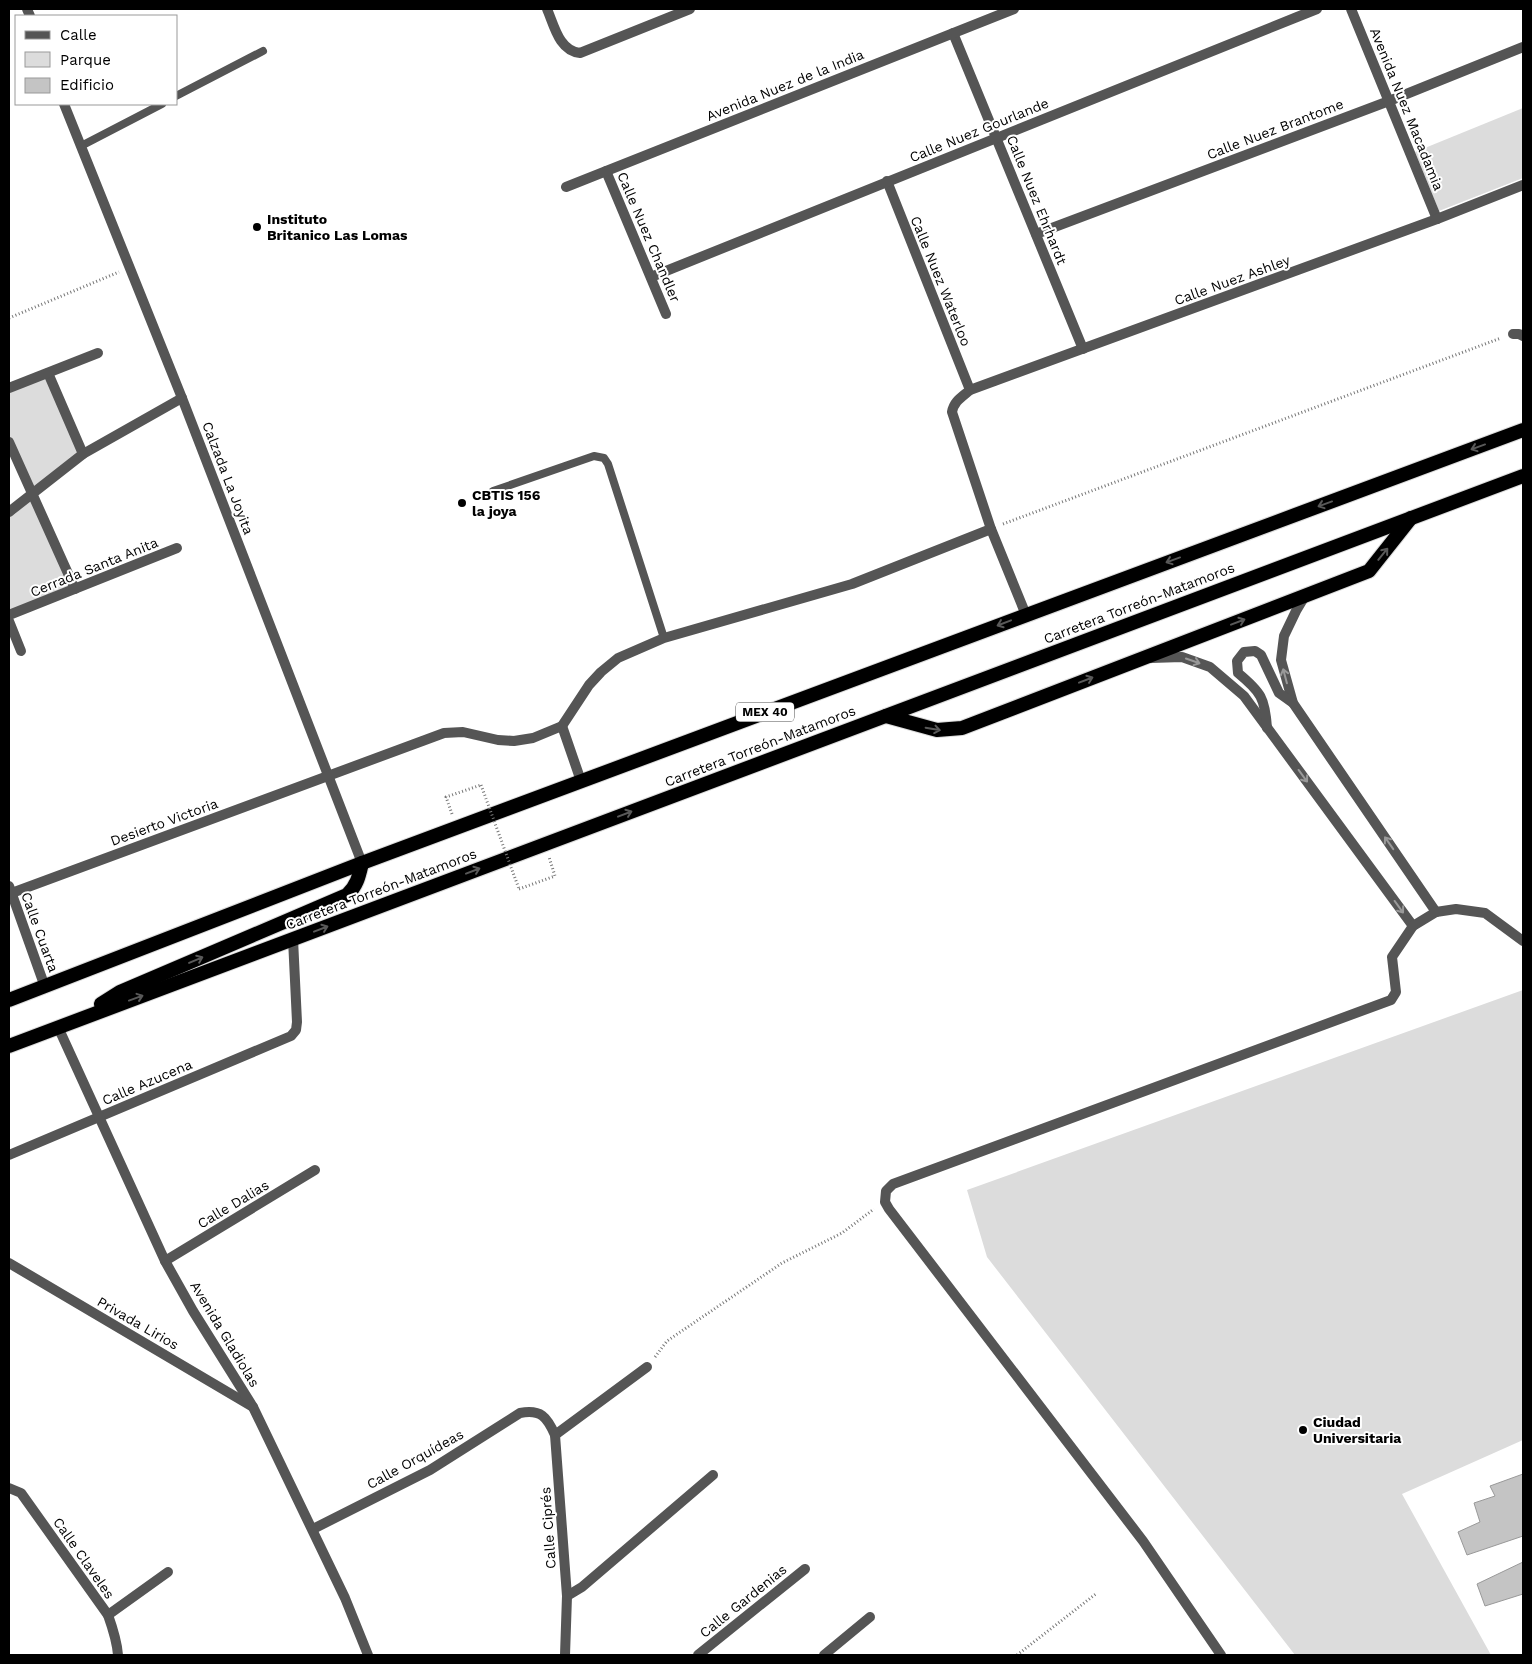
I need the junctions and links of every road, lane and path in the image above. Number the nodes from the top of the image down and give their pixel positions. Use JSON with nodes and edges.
{"nodes":[{"id":1,"x":547,"y":9,"type":"edge"},
{"id":2,"x":690,"y":9,"type":"edge"},
{"id":3,"x":1014,"y":9,"type":"edge"},
{"id":4,"x":1317,"y":9,"type":"edge"},
{"id":5,"x":1351,"y":9,"type":"edge"},
{"id":6,"x":953,"y":33,"type":"junction"},
{"id":7,"x":1523,"y":47,"type":"edge"},
{"id":8,"x":263,"y":51,"type":"dead end"},
{"id":9,"x":178,"y":95,"type":"edge"},
{"id":10,"x":1389,"y":101,"type":"junction"},
{"id":11,"x":64,"y":105,"type":"edge"},
{"id":12,"x":160,"y":105,"type":"edge"},
{"id":13,"x":997,"y":138,"type":"junction"},
{"id":14,"x":81,"y":146,"type":"junction"},
{"id":15,"x":606,"y":171,"type":"junction"},
{"id":16,"x":887,"y":181,"type":"junction"},
{"id":17,"x":1523,"y":185,"type":"edge"},
{"id":18,"x":566,"y":187,"type":"dead end"},
{"id":19,"x":1437,"y":219,"type":"junction"},
{"id":20,"x":1036,"y":234,"type":"junction"},
{"id":21,"x":129,"y":267,"type":"junction"},
{"id":22,"x":651,"y":276,"type":"junction"},
{"id":23,"x":666,"y":314,"type":"dead end"},
{"id":24,"x":9,"y":318,"type":"edge"},
{"id":25,"x":1518,"y":335,"type":"edge"},
{"id":26,"x":1083,"y":349,"type":"junction"},
{"id":27,"x":98,"y":353,"type":"dead end"},
{"id":28,"x":48,"y":373,"type":"junction"},
{"id":29,"x":9,"y":388,"type":"edge"},
{"id":30,"x":970,"y":390,"type":"junction"},
{"id":31,"x":182,"y":398,"type":"junction"},
{"id":32,"x":1523,"y":430,"type":"edge"},
{"id":33,"x":9,"y":442,"type":"edge"},
{"id":34,"x":83,"y":454,"type":"junction"},
{"id":35,"x":1523,"y":476,"type":"edge"},
{"id":36,"x":493,"y":491,"type":"dead end"},
{"id":37,"x":33,"y":494,"type":"junction"},
{"id":38,"x":9,"y":512,"type":"edge"},
{"id":39,"x":1411,"y":518,"type":"junction"},
{"id":40,"x":991,"y":529,"type":"junction"},
{"id":41,"x":177,"y":548,"type":"dead end"},
{"id":42,"x":75,"y":589,"type":"junction"},
{"id":43,"x":1305,"y":596,"type":"junction"},
{"id":44,"x":1026,"y":614,"type":"junction"},
{"id":45,"x":9,"y":615,"type":"edge"},
{"id":46,"x":9,"y":621,"type":"edge"},
{"id":47,"x":664,"y":638,"type":"junction"},
{"id":48,"x":21,"y":651,"type":"dead end"},
{"id":49,"x":1145,"y":658,"type":"junction"},
{"id":50,"x":1293,"y":703,"type":"junction"},
{"id":51,"x":886,"y":716,"type":"junction"},
{"id":52,"x":562,"y":726,"type":"junction"},
{"id":53,"x":1268,"y":728,"type":"junction"},
{"id":54,"x":328,"y":775,"type":"junction"},
{"id":55,"x":581,"y":781,"type":"junction"},
{"id":56,"x":457,"y":828,"type":"junction"},
{"id":57,"x":544,"y":844,"type":"junction"},
{"id":58,"x":362,"y":863,"type":"junction"},
{"id":59,"x":10,"y":891,"type":"edge"},
{"id":60,"x":1436,"y":912,"type":"junction"},
{"id":61,"x":1413,"y":926,"type":"junction"},
{"id":62,"x":292,"y":939,"type":"junction"},
{"id":63,"x":1523,"y":941,"type":"edge"},
{"id":64,"x":45,"y":987,"type":"junction"},
{"id":65,"x":9,"y":1000,"type":"edge"},
{"id":66,"x":74,"y":1021,"type":"junction"},
{"id":67,"x":58,"y":1027,"type":"junction"},
{"id":68,"x":9,"y":1046,"type":"edge"},
{"id":69,"x":99,"y":1117,"type":"junction"},
{"id":70,"x":9,"y":1155,"type":"edge"},
{"id":71,"x":315,"y":1170,"type":"dead end"},
{"id":72,"x":885,"y":1202,"type":"junction"},
{"id":73,"x":165,"y":1261,"type":"junction"},
{"id":74,"x":9,"y":1263,"type":"edge"},
{"id":75,"x":647,"y":1367,"type":"joint"},
{"id":76,"x":253,"y":1407,"type":"junction"},
{"id":77,"x":555,"y":1435,"type":"junction"},
{"id":78,"x":713,"y":1475,"type":"dead end"},
{"id":79,"x":9,"y":1488,"type":"edge"},
{"id":80,"x":313,"y":1529,"type":"junction"},
{"id":81,"x":806,"y":1569,"type":"dead end"},
{"id":82,"x":168,"y":1572,"type":"dead end"},
{"id":83,"x":1097,"y":1593,"type":"dead end"},
{"id":84,"x":567,"y":1596,"type":"junction"},
{"id":85,"x":108,"y":1615,"type":"junction"},
{"id":86,"x":870,"y":1617,"type":"dead end"},
{"id":87,"x":118,"y":1655,"type":"edge"},
{"id":88,"x":368,"y":1655,"type":"edge"},
{"id":89,"x":565,"y":1655,"type":"edge"},
{"id":90,"x":698,"y":1655,"type":"edge"},
{"id":91,"x":824,"y":1655,"type":"edge"},
{"id":92,"x":1017,"y":1655,"type":"edge"},
{"id":93,"x":1221,"y":1655,"type":"edge"}],
"edges":[{"from":1,"to":2,"type":"street"},
{"from":3,"to":6,"type":"street","name":"Avenida Nuez de la India"},
{"from":4,"to":13,"type":"street","name":"Calle Nuez Gourlande"},
{"from":5,"to":10,"type":"street","name":"Avenida Nuez Macadamia"},
{"from":6,"to":13,"type":"street","name":"Calle Nuez Ehrhardt"},
{"from":6,"to":15,"type":"street","name":"Avenida Nuez de la India"},
{"from":7,"to":10,"type":"street","name":"Calle Nuez Brantome"},
{"from":8,"to":9,"type":"lane"},
{"from":10,"to":19,"type":"street","name":"Avenida Nuez Macadamia"},
{"from":10,"to":20,"type":"street","name":"Calle Nuez Brantome"},
{"from":11,"to":14,"type":"street","name":"Calzada La Joyita"},
{"from":12,"to":14,"type":"lane"},
{"from":13,"to":16,"type":"street","name":"Calle Nuez Gourlande"},
{"from":13,"to":20,"type":"street","name":"Calle Nuez Ehrhardt"},
{"from":14,"to":21,"type":"street","name":"Calzada La Joyita"},
{"from":15,"to":18,"type":"street","name":"Avenida Nuez de la India"},
{"from":15,"to":22,"type":"street","name":"Calle Nuez Chandler"},
{"from":16,"to":22,"type":"street","name":"Calle Nuez Gourlande"},
{"from":16,"to":30,"type":"street","name":"Calle Nuez Waterloo"},
{"from":17,"to":19,"type":"street","name":"Calle Nuez Ashley"},
{"from":19,"to":26,"type":"street","name":"Calle Nuez Ashley"},
{"from":20,"to":26,"type":"street","name":"Calle Nuez Ehrhardt"},
{"from":21,"to":24,"type":"path"},
{"from":21,"to":31,"type":"street","name":"Calzada La Joyita"},
{"from":22,"to":23,"type":"street","name":"Calle Nuez Chandler"},
{"from":25,"to":40,"type":"path"},
{"from":26,"to":30,"type":"street","name":"Calle Nuez Ashley"},
{"from":27,"to":28,"type":"street"},
{"from":28,"to":29,"type":"street"},
{"from":28,"to":34,"type":"street"},
{"from":30,"to":40,"type":"street","name":"Calle Nuez Ashley"},
{"from":31,"to":34,"type":"street"},
{"from":31,"to":54,"type":"street","name":"Calzada La Joyita"},
{"from":32,"to":44,"type":"highway","number":"MEX 40","one_way":true},
{"from":33,"to":37,"type":"street"},
{"from":34,"to":37,"type":"street"},
{"from":35,"to":39,"type":"highway","name":"Carretera Torreón-Matamoros"},
{"from":36,"to":47,"type":"lane"},
{"from":37,"to":38,"type":"street"},
{"from":37,"to":42,"type":"street"},
{"from":43,"to":39,"type":"highway","one_way":true},
{"from":39,"to":51,"type":"highway","name":"Carretera Torreón-Matamoros"},
{"from":40,"to":44,"type":"street"},
{"from":40,"to":47,"type":"street"},
{"from":41,"to":42,"type":"street","name":"Cerrada Santa Anita"},
{"from":42,"to":45,"type":"street","name":"Cerrada Santa Anita"},
{"from":49,"to":43,"type":"highway","one_way":true},
{"from":50,"to":43,"type":"street","one_way":true},
{"from":44,"to":55,"type":"highway","number":"MEX 40","one_way":true},
{"from":46,"to":48,"type":"street"},
{"from":47,"to":52,"type":"street"},
{"from":51,"to":49,"type":"highway","one_way":true},
{"from":49,"to":53,"type":"street","one_way":true},
{"from":50,"to":53,"type":"street"},
{"from":60,"to":50,"type":"street","one_way":true},
{"from":57,"to":51,"type":"highway","name":"Carretera Torreón-Matamoros","one_way":true},
{"from":52,"to":54,"type":"street","name":"Desierto Victoria"},
{"from":52,"to":55,"type":"street"},
{"from":53,"to":61,"type":"street","one_way":true},
{"from":54,"to":58,"type":"street","name":"Calzada La Joyita"},
{"from":54,"to":59,"type":"street","name":"Desierto Victoria"},
{"from":55,"to":56,"type":"highway","number":"MEX 40"},
{"from":56,"to":57,"type":"path","bridge":true},
{"from":56,"to":58,"type":"highway","number":"MEX 40"},
{"from":62,"to":57,"type":"highway","name":"Carretera Torreón-Matamoros","one_way":true},
{"from":58,"to":64,"type":"highway","number":"MEX 40"},
{"from":66,"to":58,"type":"highway","one_way":true},
{"from":59,"to":64,"type":"street","name":"Calle Cuarta"},
{"from":60,"to":61,"type":"street"},
{"from":60,"to":63,"type":"street"},
{"from":61,"to":72,"type":"street"},
{"from":66,"to":62,"type":"highway","name":"Carretera Torreón-Matamoros","one_way":true},
{"from":62,"to":69,"type":"street","name":"Calle Azucena"},
{"from":64,"to":65,"type":"highway","number":"MEX 40"},
{"from":66,"to":67,"type":"highway","name":"Carretera Torreón-Matamoros"},
{"from":67,"to":68,"type":"highway","name":"Carretera Torreón-Matamoros"},
{"from":67,"to":69,"type":"street","name":"Avenida Gladiolas"},
{"from":69,"to":70,"type":"street","name":"Calle Azucena"},
{"from":69,"to":73,"type":"street","name":"Avenida Gladiolas"},
{"from":71,"to":73,"type":"street","name":"Calle Dalias"},
{"from":72,"to":75,"type":"path"},
{"from":72,"to":93,"type":"street"},
{"from":73,"to":76,"type":"street","name":"Avenida Gladiolas"},
{"from":74,"to":76,"type":"street","name":"Privada Lirios"},
{"from":75,"to":77,"type":"street"},
{"from":76,"to":80,"type":"street","name":"Avenida Gladiolas"},
{"from":77,"to":80,"type":"street","name":"Calle Orquídeas"},
{"from":77,"to":84,"type":"street","name":"Calle Ciprés"},
{"from":78,"to":84,"type":"street"},
{"from":79,"to":85,"type":"street","name":"Calle Claveles"},
{"from":80,"to":88,"type":"street","name":"Avenida Gladiolas"},
{"from":81,"to":90,"type":"street","name":"Calle Gardenias"},
{"from":82,"to":85,"type":"street"},
{"from":83,"to":92,"type":"path"},
{"from":84,"to":89,"type":"street","name":"Calle Ciprés"},
{"from":85,"to":87,"type":"street","name":"Calle Claveles"},
{"from":86,"to":91,"type":"street"}]}
